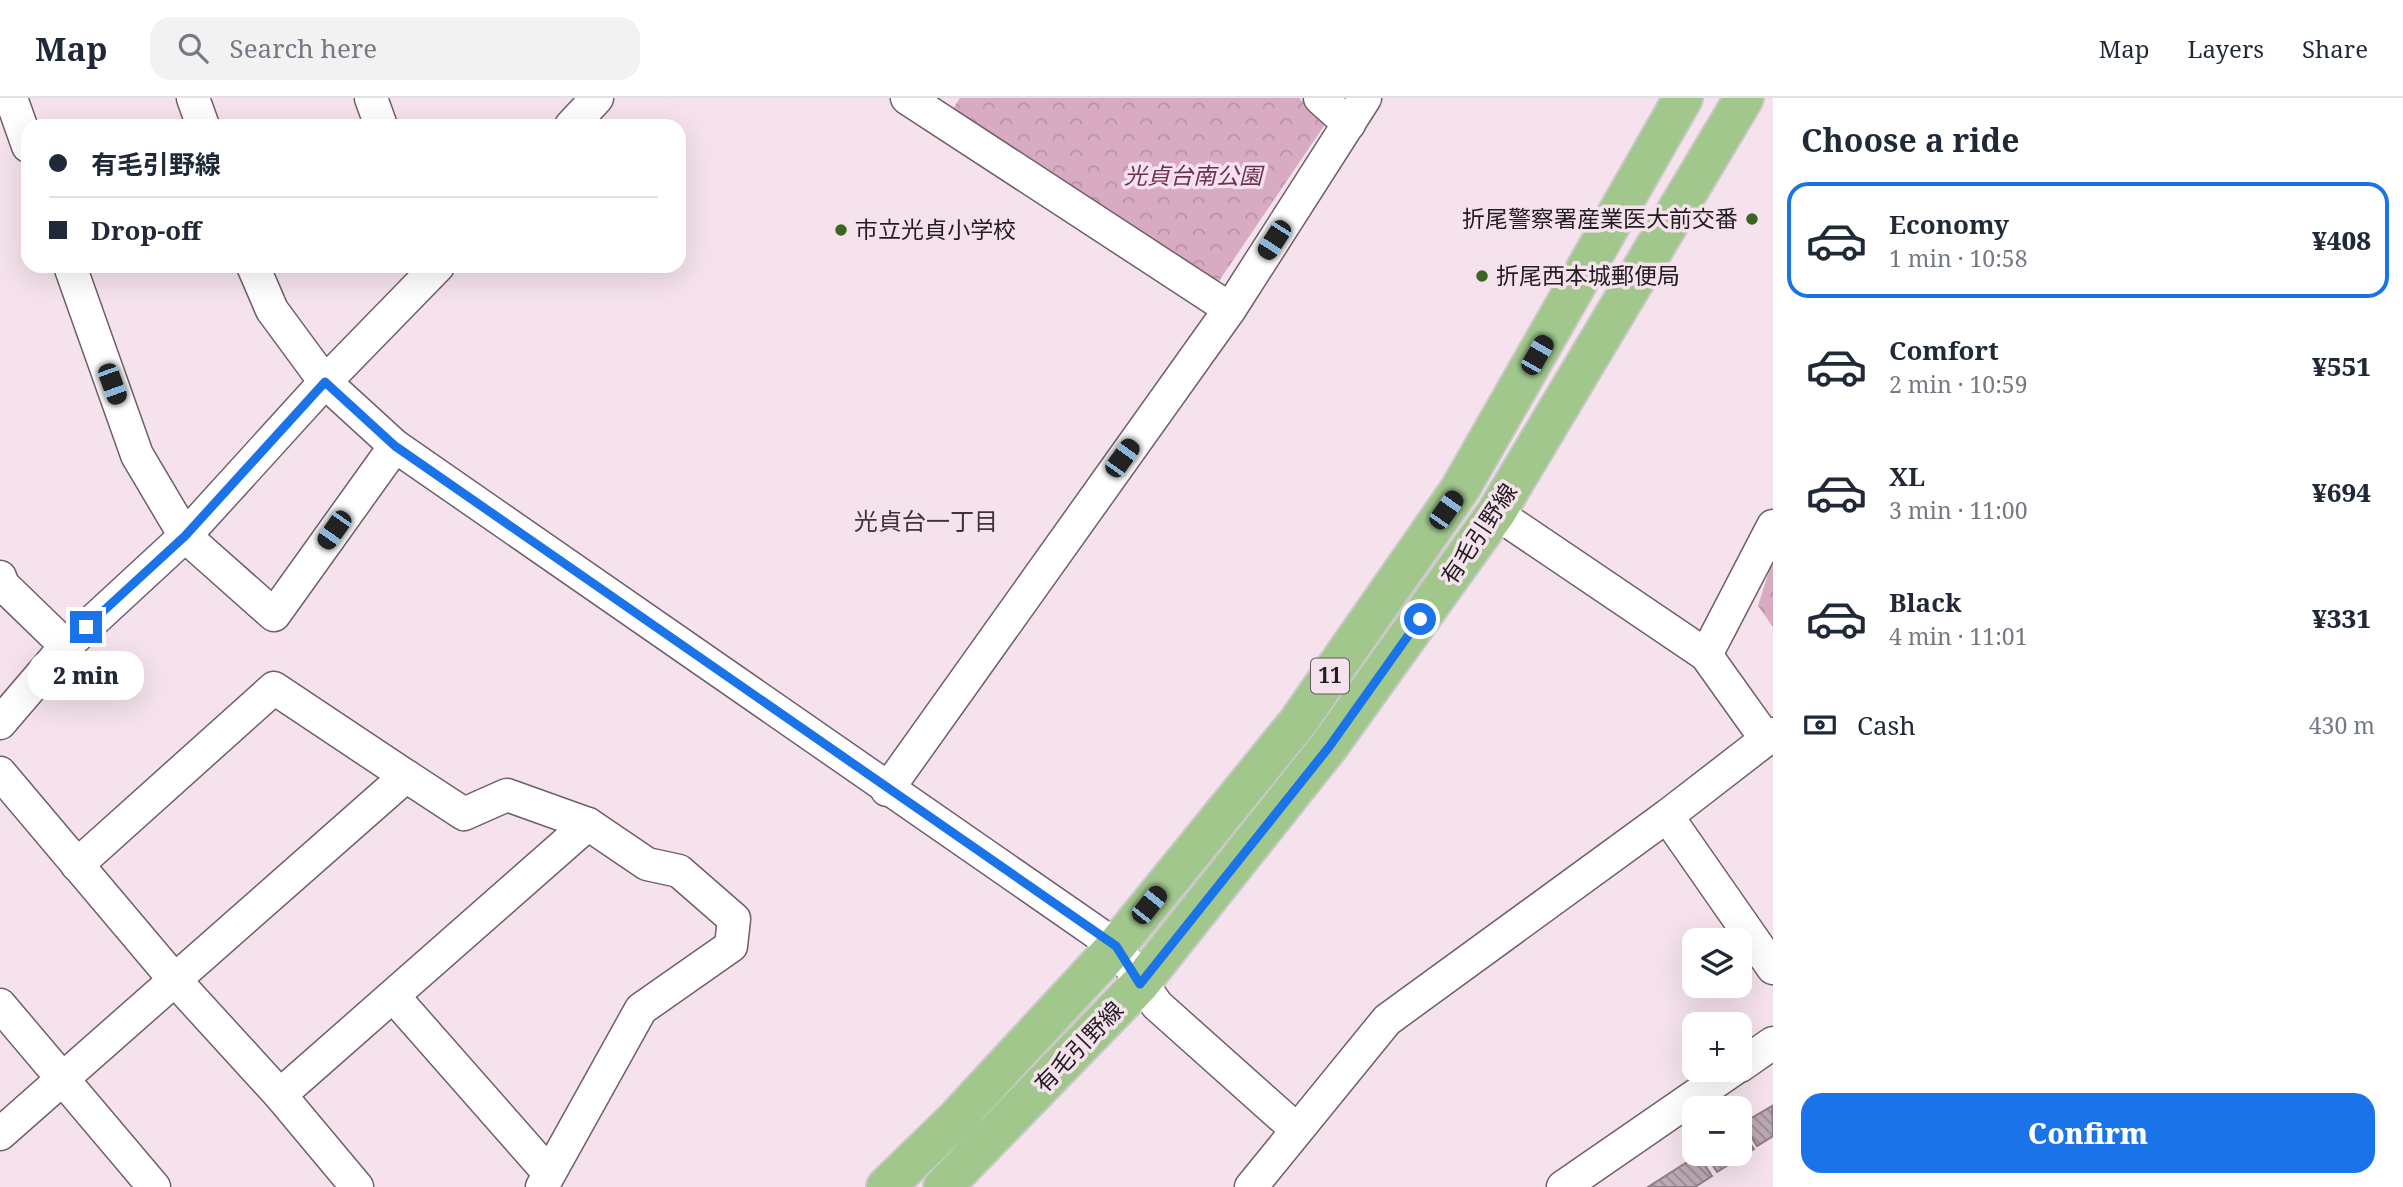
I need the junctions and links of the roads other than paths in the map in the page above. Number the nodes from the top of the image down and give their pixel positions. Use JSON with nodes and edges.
{"nodes":[{"id":1,"x":11,"y":98,"type":"edge"},
{"id":2,"x":193,"y":98,"type":"edge"},
{"id":3,"x":597,"y":98,"type":"edge"},
{"id":4,"x":1320,"y":98,"type":"edge"},
{"id":5,"x":1683,"y":98,"type":"edge"},
{"id":6,"x":1744,"y":98,"type":"edge"},
{"id":7,"x":924,"y":103,"type":"edge"},
{"id":8,"x":1357,"y":111,"type":"edge"},
{"id":9,"x":200,"y":119,"type":"edge"},
{"id":10,"x":578,"y":119,"type":"edge"},
{"id":11,"x":21,"y":126,"type":"edge"},
{"id":12,"x":72,"y":273,"type":"edge"},
{"id":13,"x":256,"y":273,"type":"edge"},
{"id":14,"x":431,"y":273,"type":"edge"},
{"id":15,"x":1230,"y":309,"type":"junction"},
{"id":16,"x":325,"y":382,"type":"junction"},
{"id":17,"x":395,"y":446,"type":"junction"},
{"id":18,"x":1496,"y":513,"type":"junction"},
{"id":19,"x":1773,"y":526,"type":"edge"},
{"id":20,"x":185,"y":536,"type":"junction"},
{"id":21,"x":0,"y":577,"type":"edge"},
{"id":22,"x":66,"y":646,"type":"junction"},
{"id":23,"x":1706,"y":654,"type":"junction"},
{"id":24,"x":0,"y":723,"type":"edge"},
{"id":25,"x":1769,"y":736,"type":"edge"},
{"id":26,"x":0,"y":773,"type":"edge"},
{"id":27,"x":406,"y":776,"type":"junction"},
{"id":28,"x":887,"y":790,"type":"junction"},
{"id":29,"x":1667,"y":816,"type":"junction"},
{"id":30,"x":588,"y":824,"type":"junction"},
{"id":31,"x":78,"y":865,"type":"junction"},
{"id":32,"x":1116,"y":946,"type":"junction"},
{"id":33,"x":1773,"y":968,"type":"edge"},
{"id":34,"x":174,"y":979,"type":"junction"},
{"id":35,"x":1140,"y":984,"type":"junction"},
{"id":36,"x":394,"y":997,"type":"junction"},
{"id":37,"x":0,"y":1005,"type":"edge"},
{"id":38,"x":1773,"y":1043,"type":"edge"},
{"id":39,"x":1752,"y":1058,"type":"edge"},
{"id":40,"x":62,"y":1078,"type":"junction"},
{"id":41,"x":1715,"y":1082,"type":"edge"},
{"id":42,"x":280,"y":1095,"type":"junction"},
{"id":43,"x":1297,"y":1130,"type":"junction"},
{"id":44,"x":0,"y":1134,"type":"edge"},
{"id":45,"x":545,"y":1179,"type":"edge"},
{"id":46,"x":154,"y":1187,"type":"edge"},
{"id":47,"x":357,"y":1187,"type":"edge"},
{"id":48,"x":886,"y":1187,"type":"edge"},
{"id":49,"x":943,"y":1187,"type":"edge"},
{"id":50,"x":1251,"y":1187,"type":"edge"},
{"id":51,"x":1563,"y":1187,"type":"edge"}],
"edges":[{"from":1,"to":11,"type":"street"},
{"from":2,"to":9,"type":"street"},
{"from":3,"to":10,"type":"street"},
{"from":4,"to":8,"type":"street"},
{"from":5,"to":32,"type":"main road","name":"有毛引野線","number":"11"},
{"from":6,"to":18,"type":"main road","name":"有毛引野線","number":"11"},
{"from":7,"to":15,"type":"street"},
{"from":8,"to":15,"type":"street"},
{"from":12,"to":20,"type":"street"},
{"from":13,"to":16,"type":"street"},
{"from":14,"to":16,"type":"street"},
{"from":15,"to":28,"type":"street"},
{"from":16,"to":17,"type":"street"},
{"from":16,"to":20,"type":"street"},
{"from":17,"to":20,"type":"street"},
{"from":17,"to":28,"type":"street"},
{"from":18,"to":23,"type":"street"},
{"from":18,"to":35,"type":"main road","name":"有毛引野線","number":"11"},
{"from":19,"to":23,"type":"street"},
{"from":20,"to":22,"type":"street"},
{"from":21,"to":22,"type":"street"},
{"from":22,"to":24,"type":"street"},
{"from":23,"to":25,"type":"street"},
{"from":25,"to":29,"type":"street"},
{"from":26,"to":31,"type":"street"},
{"from":27,"to":30,"type":"street"},
{"from":27,"to":31,"type":"street"},
{"from":27,"to":34,"type":"street"},
{"from":28,"to":32,"type":"street"},
{"from":29,"to":33,"type":"street"},
{"from":29,"to":43,"type":"street"},
{"from":30,"to":36,"type":"street"},
{"from":30,"to":45,"type":"street"},
{"from":31,"to":34,"type":"street"},
{"from":32,"to":35,"type":"street"},
{"from":32,"to":48,"type":"main road","name":"有毛引野線","number":"11"},
{"from":34,"to":40,"type":"street"},
{"from":34,"to":42,"type":"street"},
{"from":35,"to":43,"type":"street"},
{"from":35,"to":49,"type":"main road","name":"有毛引野線","number":"11"},
{"from":36,"to":42,"type":"street"},
{"from":36,"to":45,"type":"street"},
{"from":37,"to":40,"type":"street"},
{"from":38,"to":39,"type":"street"},
{"from":40,"to":44,"type":"street"},
{"from":40,"to":46,"type":"street"},
{"from":41,"to":51,"type":"street"},
{"from":42,"to":47,"type":"street"},
{"from":43,"to":50,"type":"street"}]}
